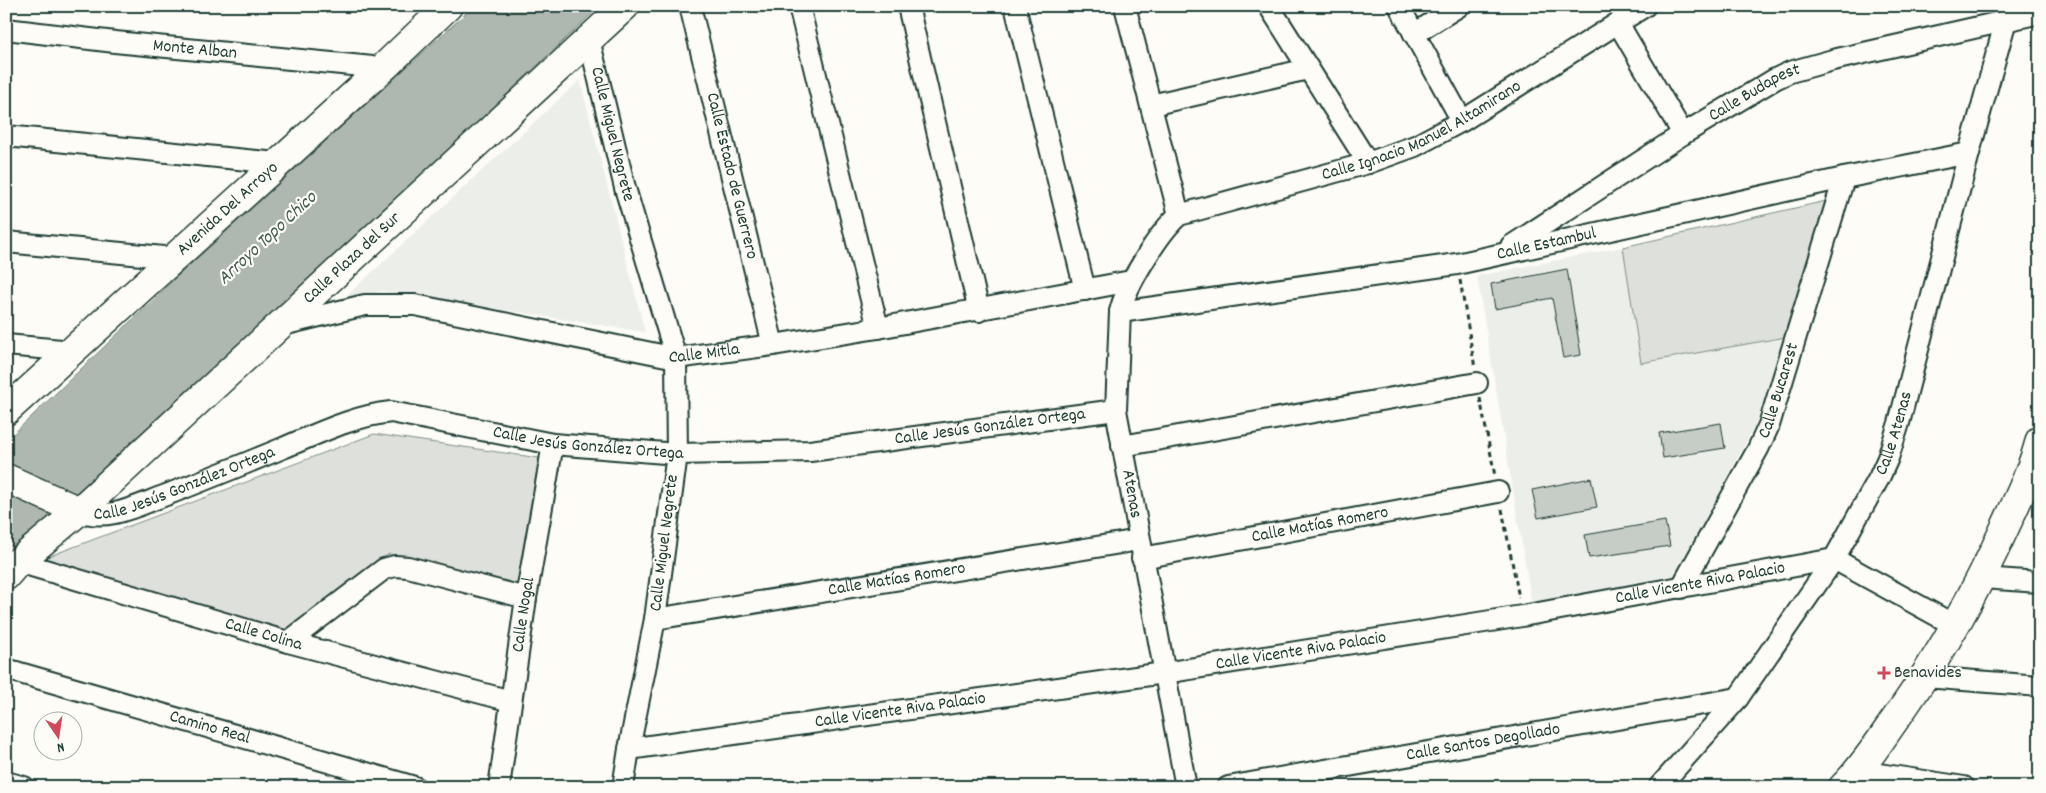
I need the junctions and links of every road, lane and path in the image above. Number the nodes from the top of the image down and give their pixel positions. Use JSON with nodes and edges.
{"nodes":[{"id":1,"x":448,"y":6,"type":"edge"},
{"id":2,"x":625,"y":6,"type":"edge"},
{"id":3,"x":690,"y":6,"type":"edge"},
{"id":4,"x":799,"y":6,"type":"edge"},
{"id":5,"x":908,"y":6,"type":"edge"},
{"id":6,"x":1015,"y":6,"type":"edge"},
{"id":7,"x":1125,"y":6,"type":"edge"},
{"id":8,"x":1270,"y":6,"type":"edge"},
{"id":9,"x":1399,"y":6,"type":"edge"},
{"id":10,"x":1459,"y":6,"type":"edge"},
{"id":11,"x":1645,"y":6,"type":"edge"},
{"id":12,"x":2040,"y":13,"type":"edge"},
{"id":13,"x":2006,"y":20,"type":"junction"},
{"id":14,"x":1618,"y":23,"type":"junction"},
{"id":15,"x":6,"y":29,"type":"edge"},
{"id":16,"x":1414,"y":34,"type":"junction"},
{"id":17,"x":589,"y":39,"type":"junction"},
{"id":18,"x":383,"y":68,"type":"junction"},
{"id":19,"x":1308,"y":69,"type":"junction"},
{"id":20,"x":1151,"y":105,"type":"junction"},
{"id":21,"x":1462,"y":121,"type":"junction"},
{"id":22,"x":1683,"y":134,"type":"junction"},
{"id":23,"x":6,"y":136,"type":"edge"},
{"id":24,"x":1969,"y":153,"type":"junction"},
{"id":25,"x":277,"y":163,"type":"junction"},
{"id":26,"x":1368,"y":163,"type":"junction"},
{"id":27,"x":1844,"y":178,"type":"junction"},
{"id":28,"x":1179,"y":215,"type":"junction"},
{"id":29,"x":6,"y":242,"type":"edge"},
{"id":30,"x":1502,"y":253,"type":"junction"},
{"id":31,"x":174,"y":258,"type":"junction"},
{"id":32,"x":1457,"y":264,"type":"junction"},
{"id":33,"x":1131,"y":281,"type":"junction"},
{"id":34,"x":1085,"y":290,"type":"junction"},
{"id":35,"x":979,"y":311,"type":"junction"},
{"id":36,"x":1120,"y":312,"type":"junction"},
{"id":37,"x":280,"y":325,"type":"junction"},
{"id":38,"x":878,"y":328,"type":"junction"},
{"id":39,"x":6,"y":345,"type":"edge"},
{"id":40,"x":774,"y":345,"type":"junction"},
{"id":41,"x":73,"y":351,"type":"junction"},
{"id":42,"x":676,"y":358,"type":"junction"},
{"id":43,"x":1477,"y":383,"type":"junction"},
{"id":44,"x":1116,"y":410,"type":"junction"},
{"id":45,"x":6,"y":411,"type":"edge"},
{"id":46,"x":2040,"y":440,"type":"edge"},
{"id":47,"x":552,"y":444,"type":"junction"},
{"id":48,"x":1122,"y":446,"type":"junction"},
{"id":49,"x":677,"y":454,"type":"junction"},
{"id":50,"x":2036,"y":466,"type":"edge"},
{"id":51,"x":6,"y":478,"type":"edge"},
{"id":52,"x":1498,"y":492,"type":"junction"},
{"id":53,"x":67,"y":506,"type":"junction"},
{"id":54,"x":1141,"y":549,"type":"junction"},
{"id":55,"x":1834,"y":559,"type":"junction"},
{"id":56,"x":12,"y":569,"type":"edge"},
{"id":57,"x":1982,"y":578,"type":"junction"},
{"id":58,"x":2040,"y":582,"type":"edge"},
{"id":59,"x":1682,"y":588,"type":"junction"},
{"id":60,"x":526,"y":598,"type":"junction"},
{"id":61,"x":1522,"y":616,"type":"junction"},
{"id":62,"x":656,"y":619,"type":"junction"},
{"id":63,"x":1956,"y":626,"type":"junction"},
{"id":64,"x":288,"y":642,"type":"junction"},
{"id":65,"x":6,"y":669,"type":"edge"},
{"id":66,"x":1164,"y":673,"type":"junction"},
{"id":67,"x":1925,"y":677,"type":"junction"},
{"id":68,"x":2040,"y":686,"type":"edge"},
{"id":69,"x":1738,"y":698,"type":"junction"},
{"id":70,"x":511,"y":700,"type":"junction"},
{"id":71,"x":629,"y":749,"type":"junction"},
{"id":72,"x":6,"y":782,"type":"edge"},
{"id":73,"x":1853,"y":782,"type":"edge"},
{"id":74,"x":24,"y":787,"type":"edge"},
{"id":75,"x":415,"y":787,"type":"edge"},
{"id":76,"x":499,"y":787,"type":"edge"},
{"id":77,"x":623,"y":787,"type":"edge"},
{"id":78,"x":1186,"y":787,"type":"edge"},
{"id":79,"x":1228,"y":787,"type":"edge"},
{"id":80,"x":1659,"y":787,"type":"edge"},
{"id":81,"x":1964,"y":787,"type":"edge"}],
"edges":[{"from":1,"to":18,"type":"street","name":"Avenida Del Arroyo"},
{"from":2,"to":17,"type":"street","name":"Calle Plaza del Sur"},
{"from":3,"to":40,"type":"street","name":"Calle Estado de Guerrero"},
{"from":4,"to":38,"type":"street"},
{"from":5,"to":35,"type":"street"},
{"from":6,"to":34,"type":"street"},
{"from":7,"to":20,"type":"street"},
{"from":8,"to":19,"type":"street"},
{"from":9,"to":16,"type":"street"},
{"from":10,"to":16,"type":"street"},
{"from":11,"to":14,"type":"street","name":"Calle Ignacio Manuel Altamirano"},
{"from":12,"to":13,"type":"street","name":"Calle Budapest"},
{"from":13,"to":22,"type":"street","name":"Calle Budapest"},
{"from":13,"to":24,"type":"street","name":"Calle Atenas"},
{"from":14,"to":21,"type":"street","name":"Calle Ignacio Manuel Altamirano"},
{"from":14,"to":22,"type":"street"},
{"from":15,"to":18,"type":"street","name":"Monte Alban"},
{"from":16,"to":21,"type":"street"},
{"from":17,"to":37,"type":"street","name":"Calle Plaza del Sur"},
{"from":17,"to":42,"type":"street","name":"Calle Miguel Negrete"},
{"from":18,"to":25,"type":"street","name":"Avenida Del Arroyo"},
{"from":19,"to":20,"type":"street"},
{"from":19,"to":26,"type":"street"},
{"from":20,"to":28,"type":"street"},
{"from":21,"to":26,"type":"street","name":"Calle Ignacio Manuel Altamirano"},
{"from":22,"to":30,"type":"street","name":"Calle Budapest"},
{"from":23,"to":25,"type":"street"},
{"from":24,"to":27,"type":"street","name":"Calle Estambul"},
{"from":24,"to":55,"type":"street","name":"Calle Atenas"},
{"from":25,"to":31,"type":"street","name":"Avenida Del Arroyo"},
{"from":26,"to":28,"type":"street","name":"Calle Ignacio Manuel Altamirano"},
{"from":27,"to":30,"type":"street","name":"Calle Estambul"},
{"from":27,"to":59,"type":"street","name":"Calle Bucarest"},
{"from":28,"to":33,"type":"street","name":"Atenas"},
{"from":29,"to":31,"type":"street"},
{"from":30,"to":32,"type":"street","name":"Calle Estambul"},
{"from":31,"to":41,"type":"street","name":"Avenida Del Arroyo"},
{"from":32,"to":36,"type":"street","name":"Calle Estambul"},
{"from":32,"to":43,"type":"path"},
{"from":33,"to":34,"type":"street","name":"Calle Mitla"},
{"from":33,"to":36,"type":"street","name":"Atenas"},
{"from":34,"to":35,"type":"street","name":"Calle Mitla"},
{"from":35,"to":38,"type":"street","name":"Calle Mitla"},
{"from":36,"to":44,"type":"street","name":"Atenas"},
{"from":37,"to":42,"type":"street","name":"Calle Mitla"},
{"from":37,"to":53,"type":"street","name":"Calle Plaza del Sur"},
{"from":38,"to":40,"type":"street","name":"Calle Mitla"},
{"from":39,"to":41,"type":"street"},
{"from":40,"to":42,"type":"street","name":"Calle Mitla"},
{"from":41,"to":45,"type":"street","name":"Avenida Del Arroyo"},
{"from":42,"to":49,"type":"street","name":"Calle Miguel Negrete"},
{"from":43,"to":48,"type":"street"},
{"from":43,"to":52,"type":"path"},
{"from":44,"to":48,"type":"street","name":"Atenas"},
{"from":44,"to":49,"type":"street","name":"Calle Jesús González Ortega"},
{"from":46,"to":50,"type":"street"},
{"from":47,"to":49,"type":"street","name":"Calle Jesús González Ortega"},
{"from":47,"to":53,"type":"street","name":"Calle Jesús González Ortega"},
{"from":47,"to":60,"type":"street","name":"Calle Nogal"},
{"from":48,"to":54,"type":"street","name":"Atenas"},
{"from":49,"to":62,"type":"street","name":"Calle Miguel Negrete"},
{"from":50,"to":57,"type":"street"},
{"from":51,"to":53,"type":"street"},
{"from":52,"to":54,"type":"street","name":"Calle Matías Romero"},
{"from":52,"to":61,"type":"path"},
{"from":53,"to":56,"type":"street","name":"Calle Plaza del Sur"},
{"from":54,"to":62,"type":"street","name":"Calle Matías Romero"},
{"from":54,"to":66,"type":"street","name":"Atenas"},
{"from":55,"to":59,"type":"street","name":"Calle Vicente Riva Palacio"},
{"from":55,"to":63,"type":"street"},
{"from":55,"to":69,"type":"street","name":"Calle Atenas"},
{"from":56,"to":64,"type":"street","name":"Calle Colina"},
{"from":57,"to":58,"type":"street"},
{"from":57,"to":63,"type":"street"},
{"from":59,"to":61,"type":"street","name":"Calle Vicente Riva Palacio"},
{"from":60,"to":64,"type":"street"},
{"from":60,"to":70,"type":"street","name":"Calle Nogal"},
{"from":61,"to":66,"type":"street","name":"Calle Vicente Riva Palacio"},
{"from":62,"to":71,"type":"street","name":"Calle Miguel Negrete"},
{"from":63,"to":67,"type":"street"},
{"from":64,"to":70,"type":"street","name":"Calle Colina"},
{"from":65,"to":75,"type":"street","name":"Camino Real"},
{"from":66,"to":71,"type":"street","name":"Calle Vicente Riva Palacio"},
{"from":66,"to":78,"type":"street","name":"Atenas"},
{"from":67,"to":68,"type":"street"},
{"from":67,"to":73,"type":"street"},
{"from":69,"to":79,"type":"street","name":"Calle Santos Degollado"},
{"from":69,"to":80,"type":"street","name":"Calle Atenas"},
{"from":70,"to":76,"type":"street","name":"Calle Nogal"},
{"from":71,"to":77,"type":"street","name":"Calle Miguel Negrete"},
{"from":72,"to":74,"type":"street"},
{"from":73,"to":81,"type":"street"}]}
